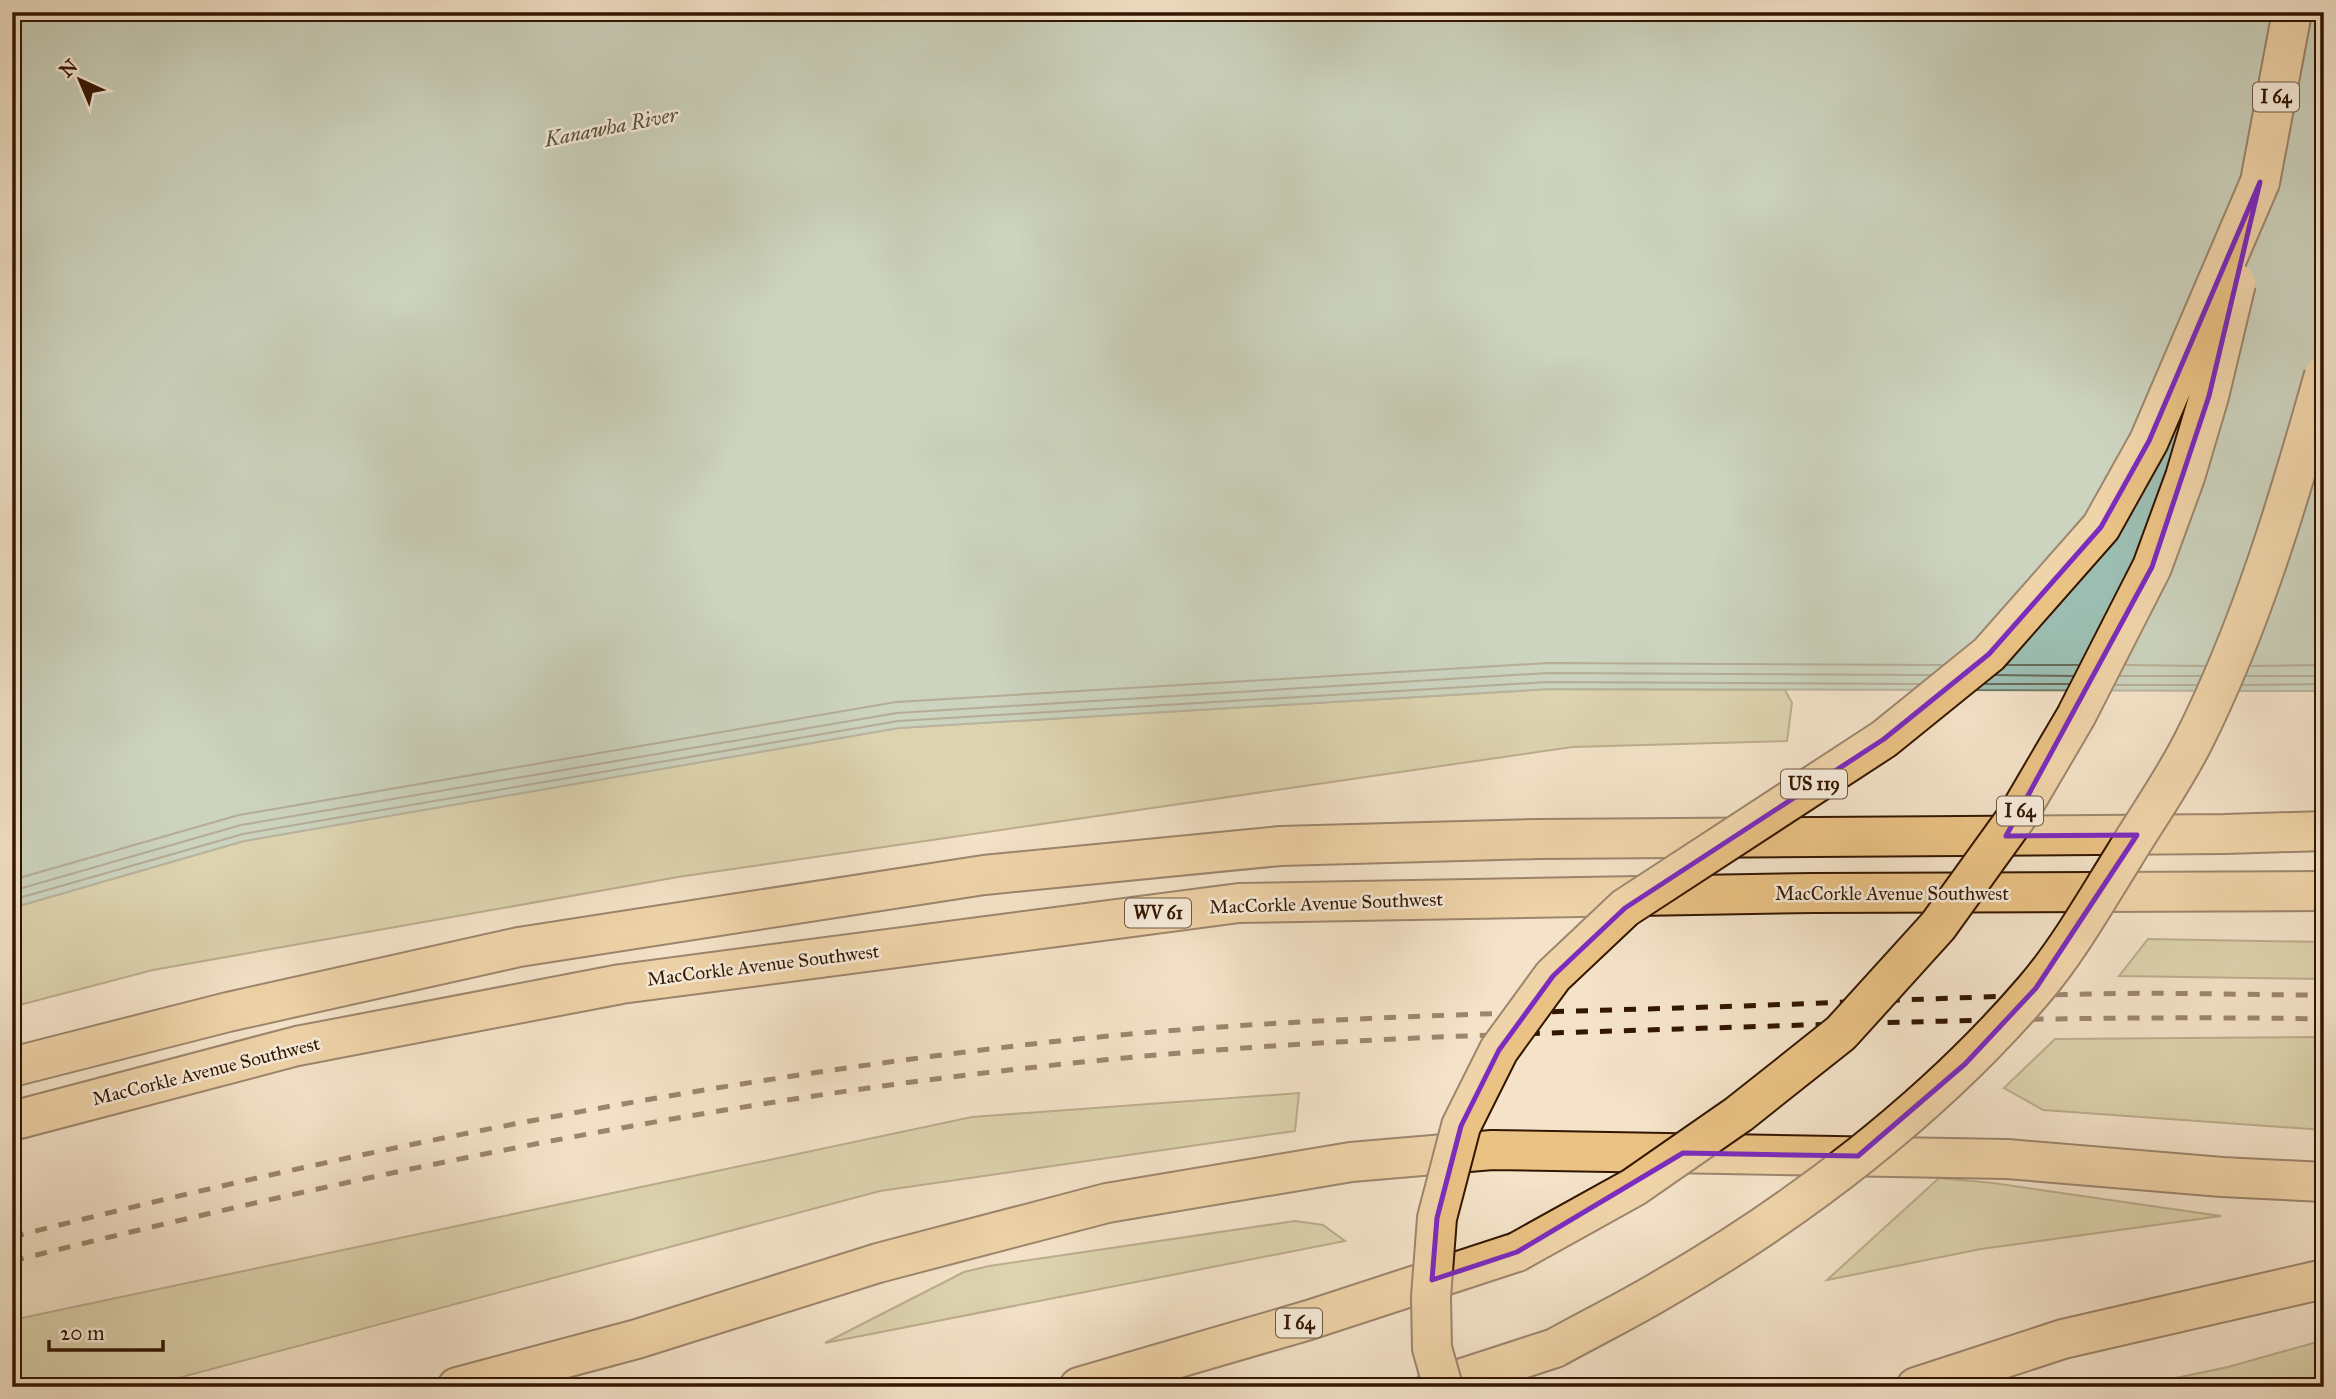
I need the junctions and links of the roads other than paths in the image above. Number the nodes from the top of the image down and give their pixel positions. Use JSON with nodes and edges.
{"nodes":[{"id":1,"x":2291,"y":12,"type":"edge"},
{"id":2,"x":2260,"y":182,"type":"junction"},
{"id":3,"x":2324,"y":375,"type":"edge"},
{"id":4,"x":2324,"y":831,"type":"edge"},
{"id":5,"x":2324,"y":891,"type":"edge"},
{"id":6,"x":12,"y":1067,"type":"edge"},
{"id":7,"x":12,"y":1121,"type":"edge"},
{"id":8,"x":2324,"y":1182,"type":"edge"},
{"id":9,"x":2324,"y":1279,"type":"edge"},
{"id":10,"x":457,"y":1387,"type":"edge"},
{"id":11,"x":1079,"y":1387,"type":"edge"},
{"id":12,"x":1435,"y":1387,"type":"edge"},
{"id":13,"x":1443,"y":1387,"type":"edge"},
{"id":14,"x":1916,"y":1387,"type":"edge"}],
"edges":[{"from":1,"to":2,"type":"main road","number":"I 64"},
{"from":2,"to":11,"type":"main road","number":"I 64","bridge":true},
{"from":2,"to":13,"type":"main road","number":"US 119","bridge":true},
{"from":3,"to":12,"type":"main road","bridge":true},
{"from":4,"to":6,"type":"main road"},
{"from":5,"to":7,"type":"main road","name":"MacCorkle Avenue Southwest","number":"WV 61"},
{"from":8,"to":10,"type":"main road"},
{"from":9,"to":14,"type":"main road"}]}
